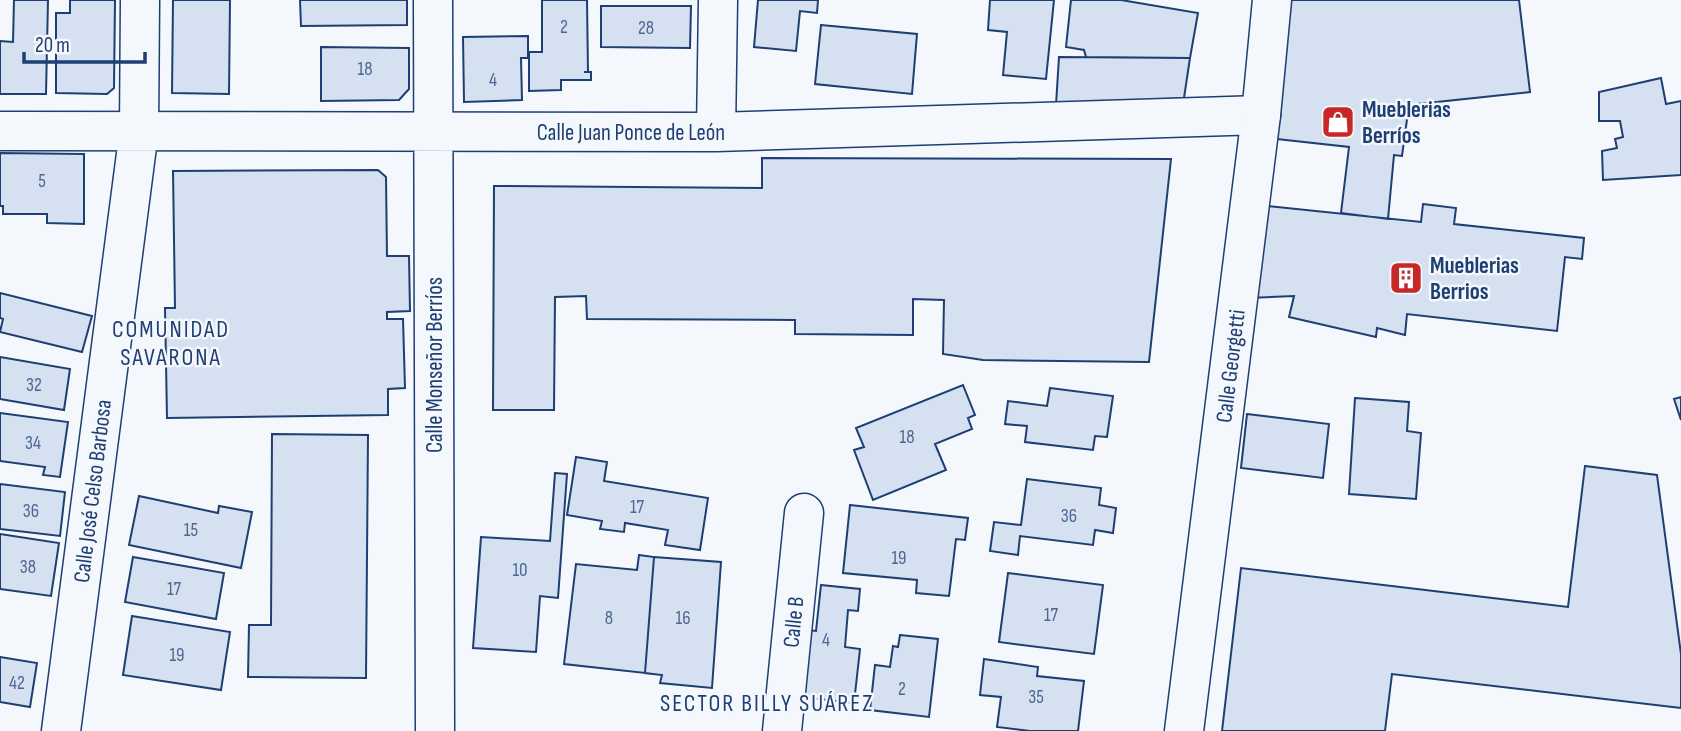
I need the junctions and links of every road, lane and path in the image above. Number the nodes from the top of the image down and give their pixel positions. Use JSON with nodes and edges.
{"nodes":[{"id":1,"x":140,"y":0,"type":"edge"},
{"id":2,"x":433,"y":0,"type":"edge"},
{"id":3,"x":718,"y":0,"type":"edge"},
{"id":4,"x":1272,"y":0,"type":"edge"},
{"id":5,"x":1261,"y":115,"type":"junction"},
{"id":6,"x":0,"y":131,"type":"edge"},
{"id":7,"x":139,"y":131,"type":"junction"},
{"id":8,"x":433,"y":132,"type":"junction"},
{"id":9,"x":716,"y":132,"type":"junction"},
{"id":10,"x":804,"y":513,"type":"dead end"},
{"id":11,"x":61,"y":731,"type":"edge"},
{"id":12,"x":435,"y":731,"type":"edge"},
{"id":13,"x":782,"y":731,"type":"edge"},
{"id":14,"x":1184,"y":731,"type":"edge"}],
"edges":[{"from":1,"to":7,"type":"street","name":"Calle José Celso Barbosa"},
{"from":2,"to":8,"type":"street","name":"Calle Monseñor Berríos"},
{"from":3,"to":9,"type":"street"},
{"from":4,"to":5,"type":"street","name":"Calle Georgetti"},
{"from":5,"to":9,"type":"street","name":"Calle Juan Ponce de León"},
{"from":5,"to":14,"type":"street","name":"Calle Georgetti"},
{"from":6,"to":7,"type":"street","name":"Calle Juan Ponce de León"},
{"from":7,"to":8,"type":"street","name":"Calle Juan Ponce de León"},
{"from":7,"to":11,"type":"street","name":"Calle José Celso Barbosa"},
{"from":8,"to":9,"type":"street","name":"Calle Juan Ponce de León"},
{"from":8,"to":12,"type":"street","name":"Calle Monseñor Berríos"},
{"from":10,"to":13,"type":"street","name":"Calle B"}]}
